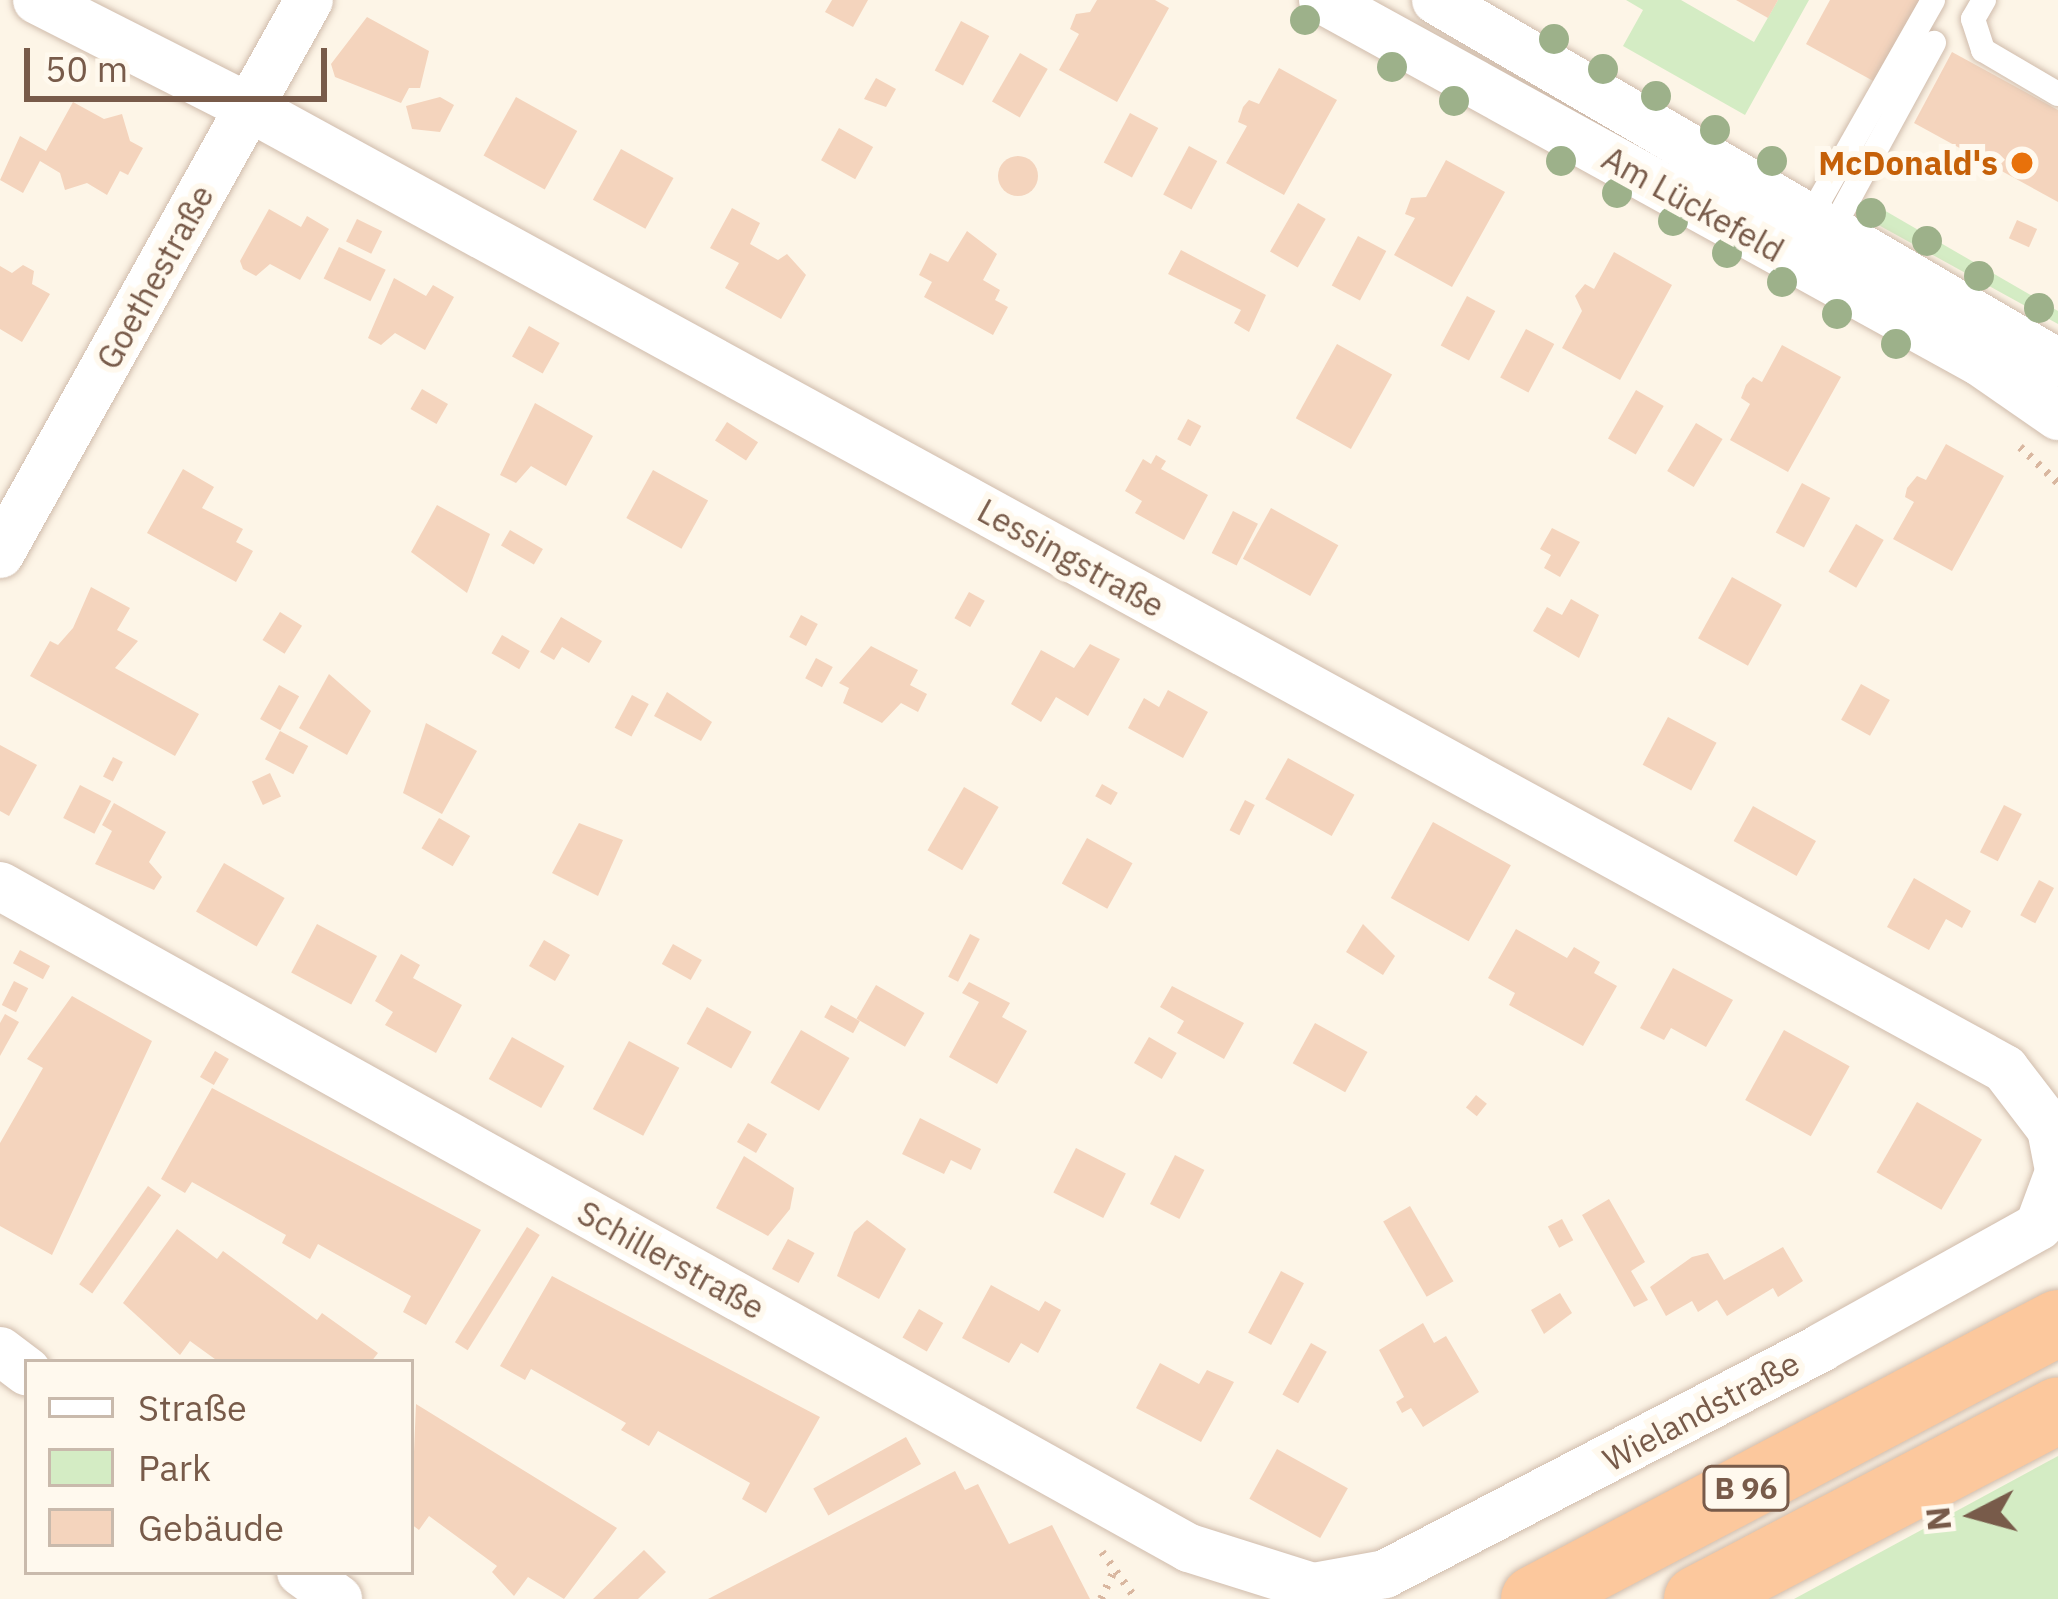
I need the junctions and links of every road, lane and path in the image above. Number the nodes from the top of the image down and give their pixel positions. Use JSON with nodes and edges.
{"nodes":[{"id":1,"x":37,"y":0,"type":"edge"},
{"id":2,"x":309,"y":0,"type":"edge"},
{"id":3,"x":1323,"y":0,"type":"edge"},
{"id":4,"x":1436,"y":0,"type":"edge"},
{"id":5,"x":1933,"y":0,"type":"edge"},
{"id":6,"x":1984,"y":0,"type":"edge"},
{"id":7,"x":1934,"y":44,"type":"dead end"},
{"id":8,"x":2058,"y":94,"type":"edge"},
{"id":9,"x":250,"y":108,"type":"junction"},
{"id":10,"x":1822,"y":221,"type":"junction"},
{"id":11,"x":2058,"y":363,"type":"edge"},
{"id":12,"x":2058,"y":416,"type":"edge"},
{"id":13,"x":0,"y":554,"type":"edge"},
{"id":14,"x":0,"y":886,"type":"edge"},
{"id":15,"x":2058,"y":1164,"type":"edge"},
{"id":16,"x":2058,"y":1175,"type":"edge"},
{"id":17,"x":2058,"y":1310,"type":"edge"},
{"id":18,"x":2058,"y":1323,"type":"edge"},
{"id":19,"x":1958,"y":1377,"type":"junction"},
{"id":20,"x":2058,"y":1410,"type":"edge"},
{"id":21,"x":1112,"y":1563,"type":"dead end"},
{"id":22,"x":305,"y":1575,"type":"edge"},
{"id":23,"x":1357,"y":1583,"type":"joint"},
{"id":24,"x":338,"y":1599,"type":"edge"},
{"id":25,"x":1101,"y":1599,"type":"edge"},
{"id":26,"x":1534,"y":1599,"type":"edge"},
{"id":27,"x":1697,"y":1599,"type":"edge"}],
"edges":[{"from":1,"to":9,"type":"street","name":"Lessingstraße"},
{"from":2,"to":9,"type":"street","name":"Goethestraße"},
{"from":3,"to":12,"type":"street","name":"Am Lückefeld"},
{"from":4,"to":10,"type":"street","name":"Am Lückefeld"},
{"from":5,"to":10,"type":"lane"},
{"from":6,"to":8,"type":"lane"},
{"from":7,"to":10,"type":"lane"},
{"from":9,"to":13,"type":"street","name":"Goethestraße"},
{"from":9,"to":15,"type":"street","name":"Lessingstraße"},
{"from":10,"to":11,"type":"street","name":"Am Lückefeld"},
{"from":14,"to":23,"type":"street","name":"Schillerstraße"},
{"from":16,"to":23,"type":"street","name":"Wielandstraße"},
{"from":17,"to":19,"type":"highway"},
{"from":18,"to":19,"type":"highway","number":"B 96"},
{"from":19,"to":26,"type":"highway","number":"B 96"},
{"from":20,"to":27,"type":"highway","number":"B 96"},
{"from":21,"to":25,"type":"path"},
{"from":22,"to":24,"type":"street"}]}
